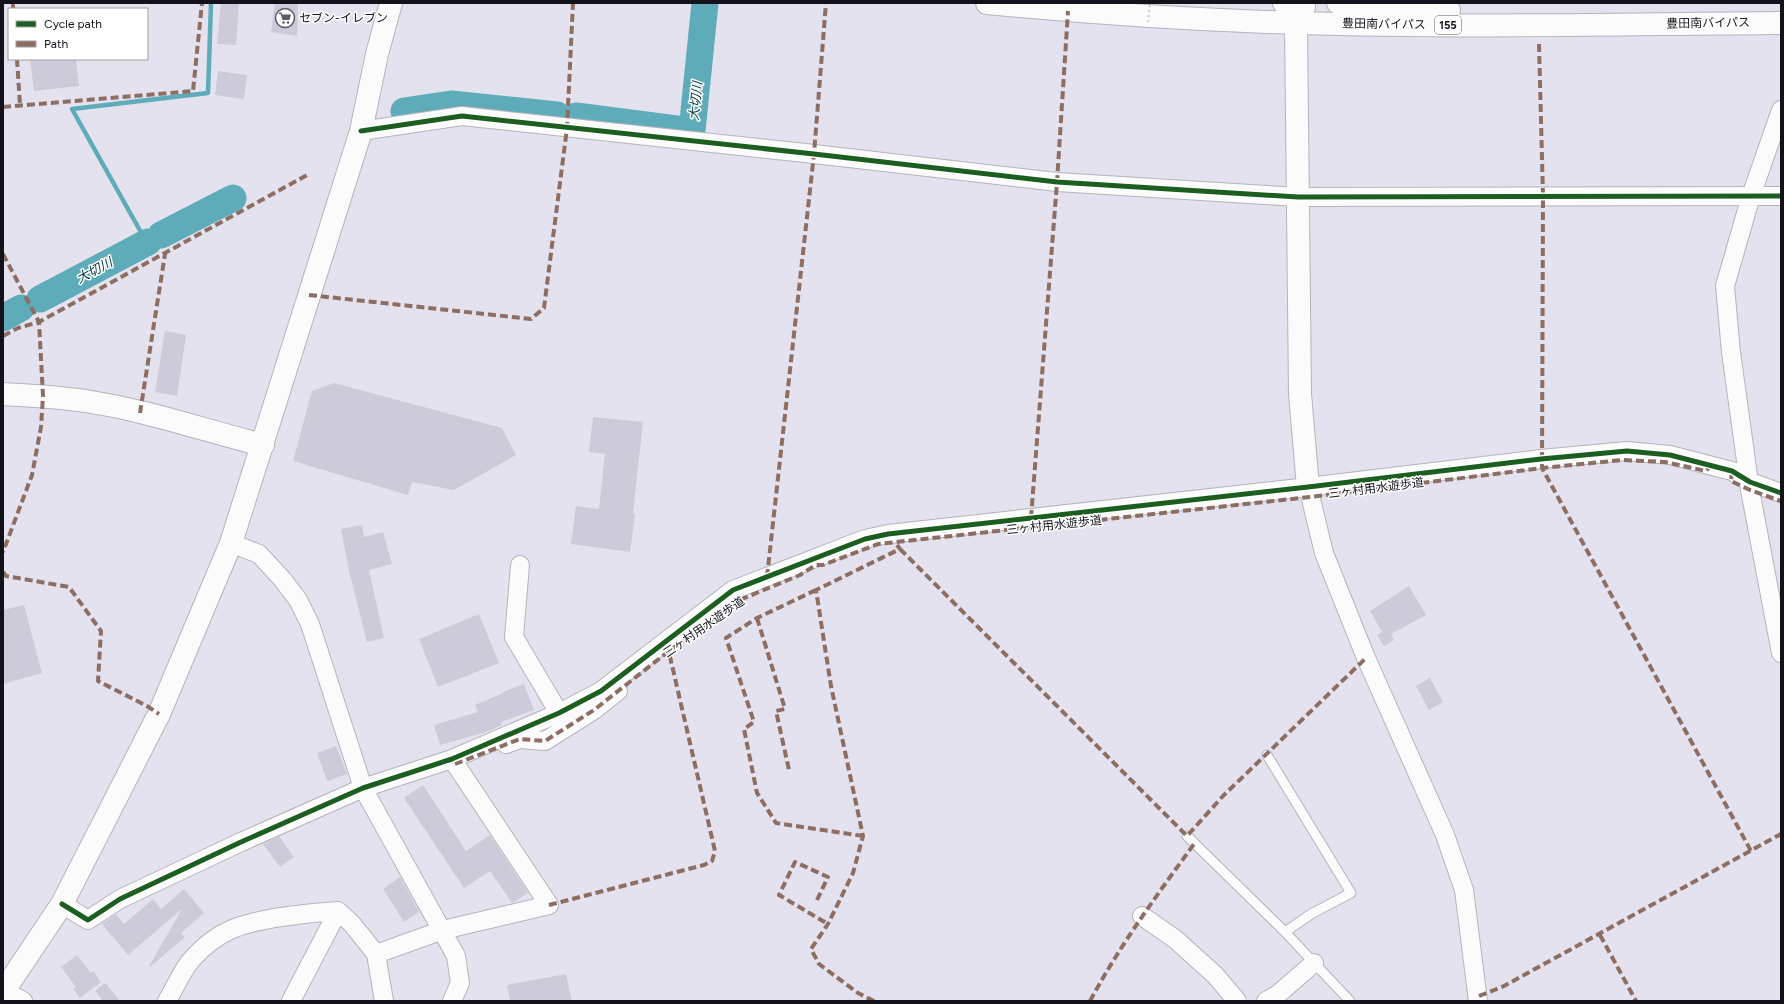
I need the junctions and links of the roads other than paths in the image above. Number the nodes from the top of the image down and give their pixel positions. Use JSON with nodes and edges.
{"nodes":[{"id":1,"x":391,"y":3,"type":"edge"},
{"id":2,"x":987,"y":3,"type":"edge"},
{"id":3,"x":1338,"y":3,"type":"edge"},
{"id":4,"x":1297,"y":10,"type":"edge"},
{"id":5,"x":1781,"y":23,"type":"edge"},
{"id":6,"x":1555,"y":25,"type":"junction"},
{"id":7,"x":1781,"y":110,"type":"edge"},
{"id":8,"x":361,"y":131,"type":"junction"},
{"id":9,"x":1751,"y":196,"type":"junction"},
{"id":10,"x":1781,"y":196,"type":"edge"},
{"id":11,"x":1298,"y":197,"type":"junction"},
{"id":12,"x":3,"y":394,"type":"edge"},
{"id":13,"x":263,"y":445,"type":"junction"},
{"id":14,"x":1750,"y":486,"type":"junction"},
{"id":15,"x":1309,"y":492,"type":"junction"},
{"id":16,"x":1781,"y":493,"type":"edge"},
{"id":17,"x":1781,"y":501,"type":"edge"},
{"id":18,"x":231,"y":543,"type":"junction"},
{"id":19,"x":520,"y":566,"type":"dead end"},
{"id":20,"x":1781,"y":653,"type":"edge"},
{"id":21,"x":559,"y":713,"type":"junction"},
{"id":22,"x":1267,"y":755,"type":"dead end"},
{"id":23,"x":453,"y":762,"type":"junction"},
{"id":24,"x":363,"y":788,"type":"junction"},
{"id":25,"x":1187,"y":836,"type":"dead end"},
{"id":26,"x":62,"y":904,"type":"junction"},
{"id":27,"x":338,"y":911,"type":"junction"},
{"id":28,"x":1142,"y":916,"type":"dead end"},
{"id":29,"x":443,"y":930,"type":"junction"},
{"id":30,"x":1285,"y":932,"type":"junction"},
{"id":31,"x":376,"y":954,"type":"junction"},
{"id":32,"x":1314,"y":964,"type":"junction"},
{"id":33,"x":4,"y":992,"type":"edge"},
{"id":34,"x":23,"y":1001,"type":"edge"},
{"id":35,"x":167,"y":1001,"type":"edge"},
{"id":36,"x":291,"y":1001,"type":"edge"},
{"id":37,"x":384,"y":1001,"type":"edge"},
{"id":38,"x":452,"y":1001,"type":"edge"},
{"id":39,"x":1237,"y":1001,"type":"edge"},
{"id":40,"x":1266,"y":1001,"type":"edge"},
{"id":41,"x":1350,"y":1001,"type":"edge"},
{"id":42,"x":1478,"y":1001,"type":"edge"}],
"edges":[{"from":1,"to":8,"type":"main road"},
{"from":2,"to":4,"type":"main road","name":"豊田南バイパス","number":"155"},
{"from":3,"to":6,"type":"main road"},
{"from":4,"to":6,"type":"main road","name":"豊田南バイパス","number":"155"},
{"from":4,"to":11,"type":"main road"},
{"from":5,"to":6,"type":"main road","name":"豊田南バイパス","number":"155"},
{"from":7,"to":9,"type":"street"},
{"from":8,"to":11,"type":"street"},
{"from":8,"to":13,"type":"main road"},
{"from":9,"to":10,"type":"street"},
{"from":9,"to":11,"type":"street"},
{"from":9,"to":14,"type":"street"},
{"from":11,"to":15,"type":"main road"},
{"from":12,"to":13,"type":"main road"},
{"from":13,"to":18,"type":"main road"},
{"from":14,"to":15,"type":"street"},
{"from":14,"to":16,"type":"street"},
{"from":14,"to":17,"type":"street"},
{"from":14,"to":20,"type":"street"},
{"from":15,"to":21,"type":"street"},
{"from":15,"to":23,"type":"street","name":"三ヶ村用水遊歩道"},
{"from":15,"to":42,"type":"street"},
{"from":18,"to":24,"type":"street"},
{"from":18,"to":26,"type":"main road"},
{"from":19,"to":21,"type":"street"},
{"from":21,"to":23,"type":"street"},
{"from":22,"to":30,"type":"lane"},
{"from":23,"to":24,"type":"street"},
{"from":23,"to":29,"type":"street"},
{"from":24,"to":26,"type":"street"},
{"from":24,"to":29,"type":"street"},
{"from":25,"to":30,"type":"lane"},
{"from":26,"to":33,"type":"main road"},
{"from":27,"to":31,"type":"street"},
{"from":27,"to":35,"type":"street"},
{"from":27,"to":36,"type":"street"},
{"from":28,"to":39,"type":"street"},
{"from":29,"to":31,"type":"street"},
{"from":29,"to":38,"type":"street"},
{"from":30,"to":32,"type":"lane"},
{"from":31,"to":37,"type":"street"},
{"from":32,"to":40,"type":"street"},
{"from":32,"to":41,"type":"lane"},
{"from":33,"to":34,"type":"street"}]}
